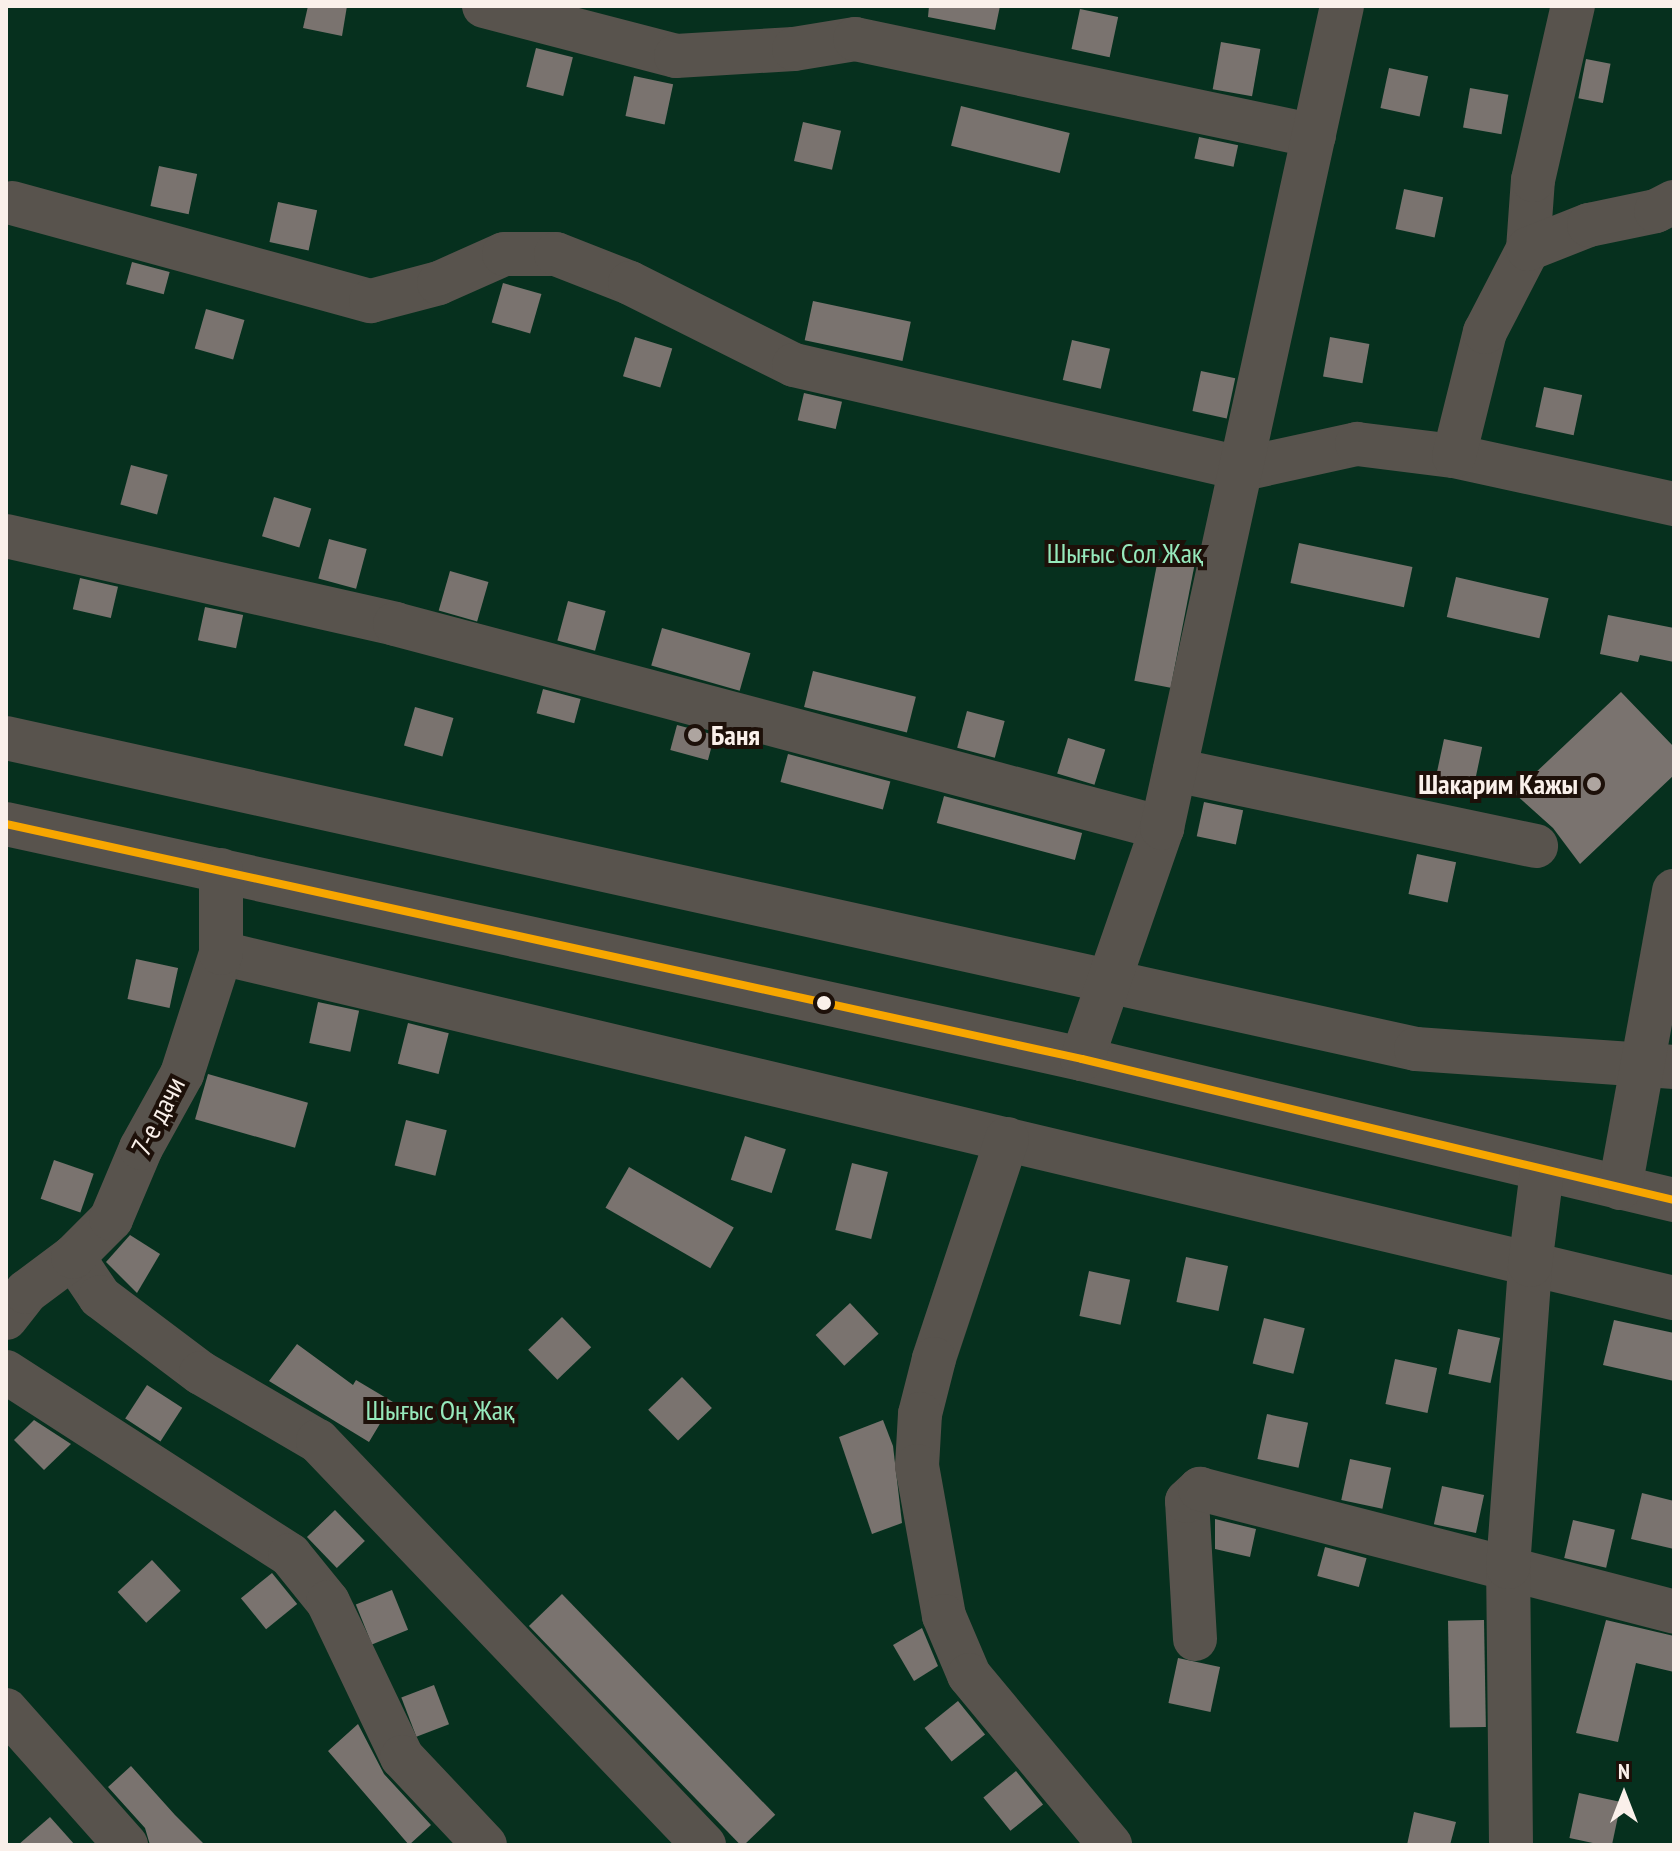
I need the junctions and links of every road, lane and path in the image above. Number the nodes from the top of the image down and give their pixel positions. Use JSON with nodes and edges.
{"nodes":[{"id":1,"x":484,"y":6,"type":"edge"},
{"id":2,"x":1342,"y":6,"type":"edge"},
{"id":3,"x":1573,"y":6,"type":"edge"},
{"id":4,"x":1314,"y":136,"type":"junction"},
{"id":5,"x":1674,"y":202,"type":"edge"},
{"id":6,"x":8,"y":210,"type":"edge"},
{"id":7,"x":1528,"y":249,"type":"junction"},
{"id":8,"x":1454,"y":456,"type":"junction"},
{"id":9,"x":1243,"y":469,"type":"junction"},
{"id":10,"x":1674,"y":504,"type":"edge"},
{"id":11,"x":6,"y":536,"type":"edge"},
{"id":12,"x":6,"y":738,"type":"edge"},
{"id":13,"x":1175,"y":770,"type":"junction"},
{"id":14,"x":6,"y":824,"type":"edge"},
{"id":15,"x":1162,"y":828,"type":"junction"},
{"id":16,"x":1536,"y":846,"type":"dead end"},
{"id":17,"x":221,"y":870,"type":"junction"},
{"id":18,"x":1674,"y":891,"type":"edge"},
{"id":19,"x":221,"y":953,"type":"junction"},
{"id":20,"x":1105,"y":985,"type":"junction"},
{"id":21,"x":1082,"y":1059,"type":"junction"},
{"id":22,"x":1658,"y":1066,"type":"edge"},
{"id":23,"x":1007,"y":1139,"type":"junction"},
{"id":24,"x":1542,"y":1171,"type":"junction"},
{"id":25,"x":1620,"y":1188,"type":"junction"},
{"id":26,"x":1674,"y":1200,"type":"edge"},
{"id":27,"x":73,"y":1257,"type":"junction"},
{"id":28,"x":1530,"y":1265,"type":"junction"},
{"id":29,"x":1674,"y":1298,"type":"edge"},
{"id":30,"x":6,"y":1318,"type":"edge"},
{"id":31,"x":6,"y":1372,"type":"edge"},
{"id":32,"x":1508,"y":1567,"type":"junction"},
{"id":33,"x":1674,"y":1612,"type":"edge"},
{"id":34,"x":1195,"y":1639,"type":"dead end"},
{"id":35,"x":6,"y":1710,"type":"edge"},
{"id":36,"x":126,"y":1845,"type":"edge"},
{"id":37,"x":485,"y":1845,"type":"edge"},
{"id":38,"x":704,"y":1845,"type":"edge"},
{"id":39,"x":1110,"y":1845,"type":"edge"},
{"id":40,"x":1511,"y":1845,"type":"edge"}],
"edges":[{"from":1,"to":4,"type":"street"},
{"from":2,"to":4,"type":"street"},
{"from":3,"to":7,"type":"street"},
{"from":4,"to":9,"type":"street"},
{"from":5,"to":7,"type":"street"},
{"from":6,"to":9,"type":"street"},
{"from":7,"to":8,"type":"street"},
{"from":8,"to":9,"type":"street"},
{"from":8,"to":10,"type":"street"},
{"from":9,"to":13,"type":"street"},
{"from":11,"to":15,"type":"street"},
{"from":12,"to":20,"type":"street"},
{"from":13,"to":15,"type":"street"},
{"from":13,"to":16,"type":"street"},
{"from":14,"to":17,"type":"street"},
{"from":15,"to":20,"type":"street"},
{"from":17,"to":19,"type":"street","name":"7-е дачи"},
{"from":17,"to":21,"type":"street"},
{"from":18,"to":22,"type":"street"},
{"from":19,"to":23,"type":"street"},
{"from":19,"to":27,"type":"street","name":"7-е дачи"},
{"from":20,"to":21,"type":"street"},
{"from":20,"to":22,"type":"street"},
{"from":21,"to":24,"type":"street"},
{"from":22,"to":25,"type":"street"},
{"from":23,"to":28,"type":"street"},
{"from":23,"to":39,"type":"street"},
{"from":24,"to":25,"type":"street"},
{"from":24,"to":28,"type":"street"},
{"from":25,"to":26,"type":"street"},
{"from":27,"to":30,"type":"street","name":"7-е дачи"},
{"from":27,"to":38,"type":"street"},
{"from":28,"to":29,"type":"street"},
{"from":28,"to":32,"type":"street"},
{"from":31,"to":37,"type":"street"},
{"from":32,"to":33,"type":"street"},
{"from":32,"to":34,"type":"street"},
{"from":32,"to":40,"type":"street"},
{"from":35,"to":36,"type":"street"}]}
